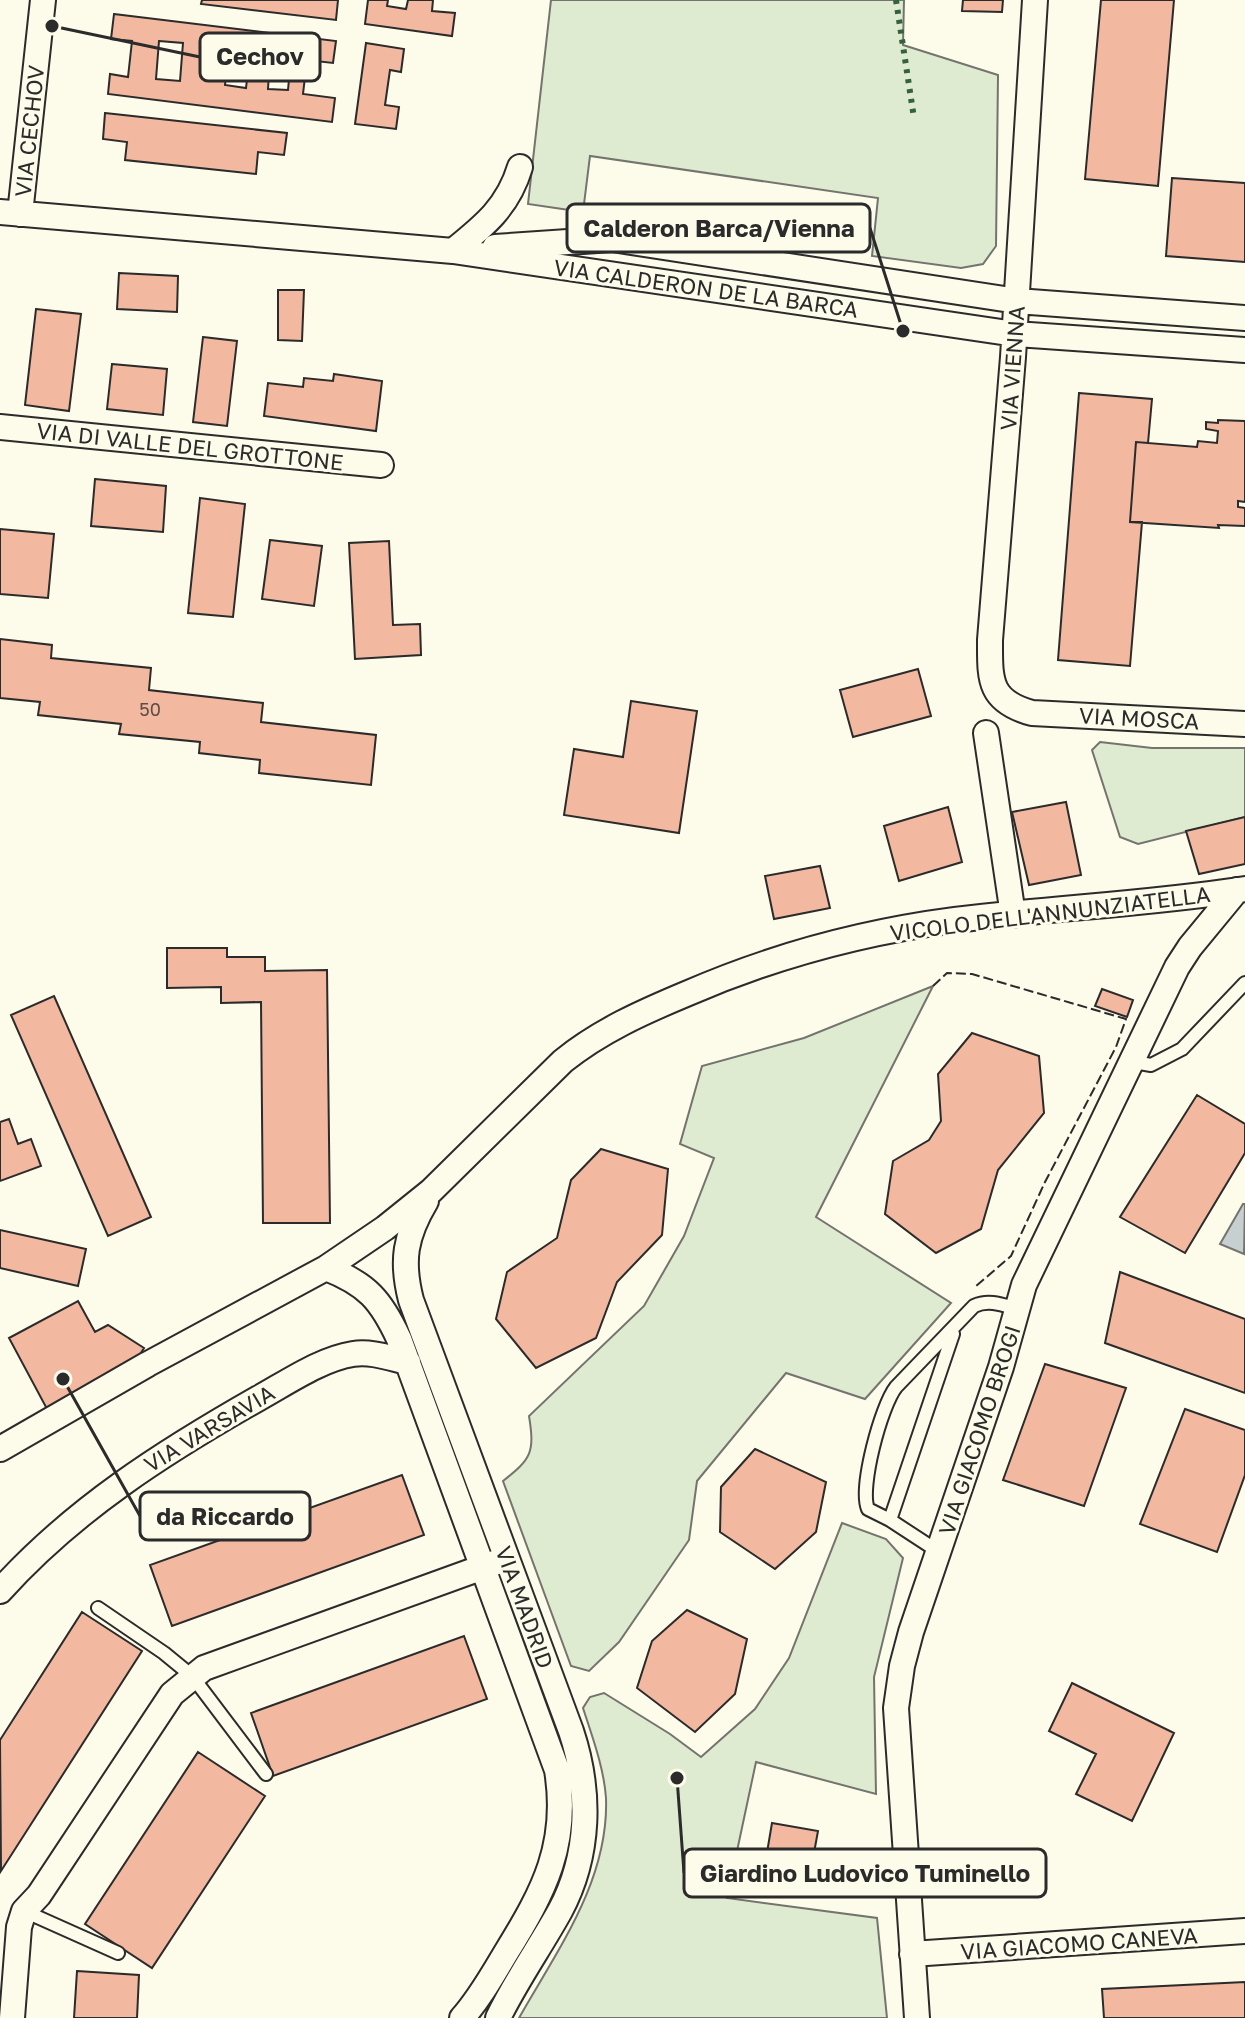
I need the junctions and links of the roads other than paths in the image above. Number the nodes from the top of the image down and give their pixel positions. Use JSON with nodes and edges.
{"nodes":[{"id":1,"x":43,"y":0,"type":"edge"},
{"id":2,"x":1035,"y":0,"type":"edge"},
{"id":3,"x":520,"y":167,"type":"dead end"},
{"id":4,"x":10,"y":213,"type":"edge"},
{"id":5,"x":453,"y":251,"type":"junction"},
{"id":6,"x":1017,"y":301,"type":"junction"},
{"id":7,"x":1245,"y":318,"type":"edge"},
{"id":8,"x":1015,"y":334,"type":"junction"},
{"id":9,"x":1245,"y":350,"type":"edge"},
{"id":10,"x":0,"y":427,"type":"edge"},
{"id":11,"x":381,"y":465,"type":"dead end"},
{"id":12,"x":1032,"y":713,"type":"joint"},
{"id":13,"x":1245,"y":724,"type":"edge"},
{"id":14,"x":986,"y":733,"type":"dead end"},
{"id":15,"x":1241,"y":890,"type":"edge"},
{"id":16,"x":1013,"y":915,"type":"junction"},
{"id":17,"x":1245,"y":983,"type":"edge"},
{"id":18,"x":1134,"y":1062,"type":"junction"},
{"id":19,"x":431,"y":1191,"type":"junction"},
{"id":20,"x":326,"y":1268,"type":"junction"},
{"id":21,"x":1017,"y":1309,"type":"junction"},
{"id":22,"x":955,"y":1328,"type":"junction"},
{"id":23,"x":408,"y":1362,"type":"junction"},
{"id":24,"x":0,"y":1449,"type":"edge"},
{"id":25,"x":481,"y":1484,"type":"junction"},
{"id":26,"x":457,"y":1493,"type":"junction"},
{"id":27,"x":890,"y":1520,"type":"junction"},
{"id":28,"x":939,"y":1552,"type":"junction"},
{"id":29,"x":507,"y":1558,"type":"junction"},
{"id":30,"x":484,"y":1567,"type":"junction"},
{"id":31,"x":0,"y":1591,"type":"edge"},
{"id":32,"x":98,"y":1608,"type":"dead end"},
{"id":33,"x":192,"y":1676,"type":"junction"},
{"id":34,"x":266,"y":1774,"type":"dead end"},
{"id":35,"x":24,"y":1911,"type":"junction"},
{"id":36,"x":1245,"y":1931,"type":"edge"},
{"id":37,"x":118,"y":1953,"type":"dead end"},
{"id":38,"x":912,"y":1954,"type":"junction"},
{"id":39,"x":12,"y":2018,"type":"edge"},
{"id":40,"x":462,"y":2018,"type":"edge"},
{"id":41,"x":498,"y":2018,"type":"edge"},
{"id":42,"x":917,"y":2018,"type":"edge"}],
"edges":[{"from":1,"to":4,"type":"street","name":"VIA CECHOV"},
{"from":2,"to":6,"type":"street","name":"VIA VIENNA"},
{"from":3,"to":5,"type":"street"},
{"from":4,"to":5,"type":"street","name":"VIA CALDERON DE LA BARCA"},
{"from":5,"to":6,"type":"street","name":"VIA CALDERON DE LA BARCA"},
{"from":5,"to":8,"type":"street","name":"VIA CALDERON DE LA BARCA"},
{"from":6,"to":7,"type":"street","name":"VIA CALDERON DE LA BARCA"},
{"from":6,"to":8,"type":"street","name":"VIA VIENNA"},
{"from":8,"to":9,"type":"street","name":"VIA CALDERON DE LA BARCA"},
{"from":8,"to":12,"type":"street","name":"VIA VIENNA"},
{"from":10,"to":11,"type":"street","name":"VIA DI VALLE DEL GROTTONE"},
{"from":12,"to":13,"type":"street","name":"VIA MOSCA"},
{"from":14,"to":16,"type":"street"},
{"from":15,"to":16,"type":"street","name":"VICOLO DELL'ANNUNZIATELLA"},
{"from":15,"to":18,"type":"street","name":"VIA GIACOMO BROGI"},
{"from":16,"to":19,"type":"street","name":"VICOLO DELL'ANNUNZIATELLA"},
{"from":17,"to":18,"type":"lane"},
{"from":18,"to":21,"type":"street","name":"VIA GIACOMO BROGI"},
{"from":19,"to":20,"type":"street","name":"VICOLO DELL'ANNUNZIATELLA"},
{"from":19,"to":25,"type":"street","name":"VIA MADRID"},
{"from":20,"to":23,"type":"street","name":"VIA MADRID"},
{"from":20,"to":24,"type":"street","name":"VICOLO DELL'ANNUNZIATELLA"},
{"from":21,"to":22,"type":"lane"},
{"from":21,"to":28,"type":"street","name":"VIA GIACOMO BROGI"},
{"from":22,"to":27,"type":"lane"},
{"from":22,"to":27,"type":"lane"},
{"from":23,"to":26,"type":"street","name":"VIA MADRID"},
{"from":23,"to":31,"type":"street","name":"VIA VARSAVIA"},
{"from":25,"to":26,"type":"street"},
{"from":25,"to":29,"type":"street","name":"VIA MADRID"},
{"from":26,"to":30,"type":"street","name":"VIA MADRID"},
{"from":27,"to":28,"type":"lane"},
{"from":28,"to":38,"type":"street","name":"VIA GIACOMO BROGI"},
{"from":29,"to":30,"type":"street"},
{"from":29,"to":41,"type":"street","name":"VIA MADRID"},
{"from":30,"to":33,"type":"street"},
{"from":30,"to":40,"type":"street","name":"VIA MADRID"},
{"from":32,"to":33,"type":"lane"},
{"from":33,"to":34,"type":"lane"},
{"from":33,"to":35,"type":"street"},
{"from":35,"to":37,"type":"lane"},
{"from":35,"to":39,"type":"street"},
{"from":36,"to":38,"type":"street","name":"VIA GIACOMO CANEVA"},
{"from":38,"to":42,"type":"street","name":"VIA GIACOMO BROGI"}]}
